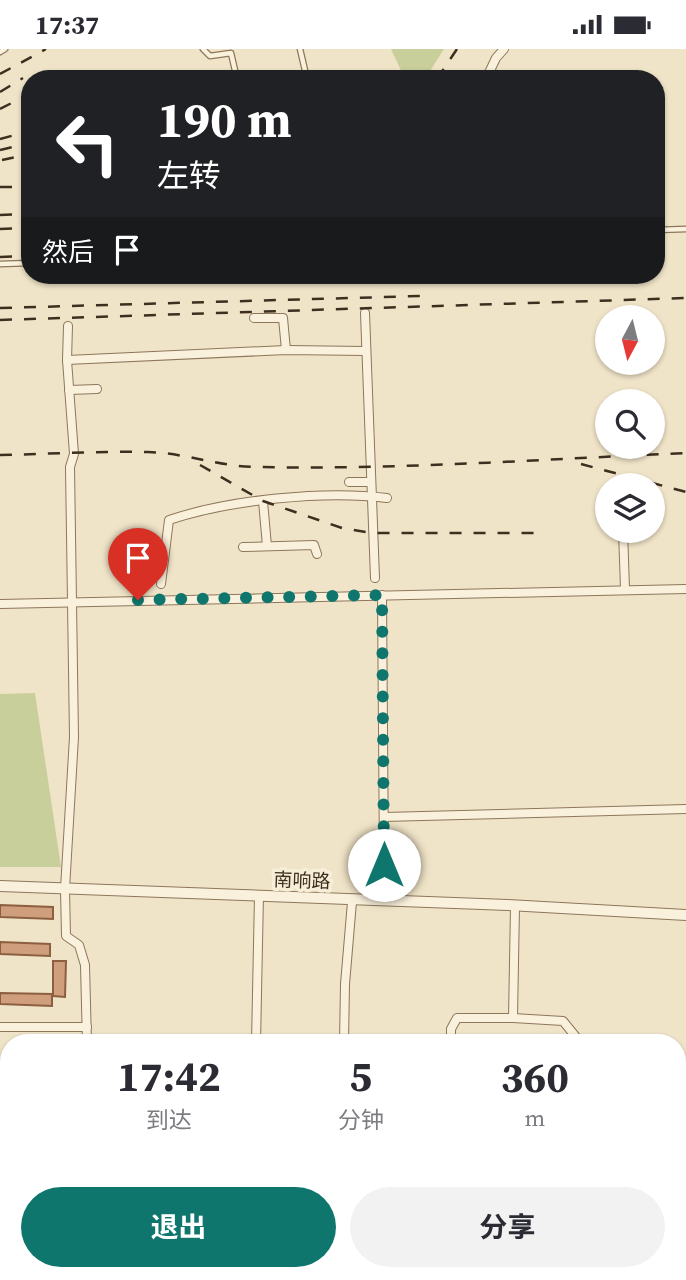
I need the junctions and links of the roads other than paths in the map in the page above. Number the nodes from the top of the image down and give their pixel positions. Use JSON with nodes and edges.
{"nodes":[{"id":1,"x":5,"y":49,"type":"edge"},
{"id":2,"x":203,"y":49,"type":"edge"},
{"id":3,"x":300,"y":49,"type":"edge"},
{"id":4,"x":504,"y":49,"type":"edge"},
{"id":5,"x":0,"y":52,"type":"edge"},
{"id":6,"x":235,"y":70,"type":"edge"},
{"id":7,"x":305,"y":70,"type":"edge"},
{"id":8,"x":490,"y":70,"type":"edge"},
{"id":9,"x":686,"y":229,"type":"edge"},
{"id":10,"x":665,"y":230,"type":"edge"},
{"id":11,"x":21,"y":263,"type":"edge"},
{"id":12,"x":0,"y":264,"type":"edge"},
{"id":13,"x":365,"y":313,"type":"dead end"},
{"id":14,"x":254,"y":318,"type":"dead end"},
{"id":15,"x":68,"y":326,"type":"dead end"},
{"id":16,"x":286,"y":350,"type":"junction"},
{"id":17,"x":298,"y":350,"type":"junction"},
{"id":18,"x":366,"y":351,"type":"junction"},
{"id":19,"x":67,"y":360,"type":"junction"},
{"id":20,"x":299,"y":361,"type":"dead end"},
{"id":21,"x":97,"y":389,"type":"dead end"},
{"id":22,"x":69,"y":390,"type":"junction"},
{"id":23,"x":349,"y":482,"type":"dead end"},
{"id":24,"x":369,"y":482,"type":"junction"},
{"id":25,"x":371,"y":496,"type":"junction"},
{"id":26,"x":387,"y":498,"type":"dead end"},
{"id":27,"x":263,"y":501,"type":"junction"},
{"id":28,"x":623,"y":543,"type":"edge"},
{"id":29,"x":267,"y":546,"type":"junction"},
{"id":30,"x":243,"y":547,"type":"dead end"},
{"id":31,"x":317,"y":554,"type":"dead end"},
{"id":32,"x":374,"y":578,"type":"dead end"},
{"id":33,"x":161,"y":584,"type":"dead end"},
{"id":34,"x":625,"y":589,"type":"junction"},
{"id":35,"x":686,"y":589,"type":"edge"},
{"id":36,"x":382,"y":595,"type":"junction"},
{"id":37,"x":74,"y":601,"type":"junction"},
{"id":38,"x":0,"y":604,"type":"edge"},
{"id":39,"x":686,"y":809,"type":"edge"},
{"id":40,"x":384,"y":817,"type":"junction"},
{"id":41,"x":384,"y":865,"type":"dead end"},
{"id":42,"x":0,"y":886,"type":"edge"},
{"id":43,"x":65,"y":889,"type":"junction"},
{"id":44,"x":258,"y":895,"type":"junction"},
{"id":45,"x":352,"y":902,"type":"dead end"},
{"id":46,"x":515,"y":905,"type":"junction"},
{"id":47,"x":686,"y":915,"type":"edge"},
{"id":48,"x":513,"y":1018,"type":"junction"},
{"id":49,"x":0,"y":1027,"type":"edge"},
{"id":50,"x":87,"y":1027,"type":"junction"},
{"id":51,"x":87,"y":1034,"type":"edge"},
{"id":52,"x":256,"y":1034,"type":"edge"},
{"id":53,"x":344,"y":1034,"type":"edge"},
{"id":54,"x":451,"y":1034,"type":"edge"},
{"id":55,"x":574,"y":1034,"type":"edge"}],
"edges":[{"from":1,"to":5,"type":"lane"},
{"from":2,"to":6,"type":"lane"},
{"from":3,"to":7,"type":"lane"},
{"from":4,"to":8,"type":"street"},
{"from":9,"to":10,"type":"lane"},
{"from":11,"to":12,"type":"lane"},
{"from":13,"to":18,"type":"street"},
{"from":14,"to":16,"type":"street"},
{"from":15,"to":19,"type":"street"},
{"from":16,"to":17,"type":"street"},
{"from":16,"to":19,"type":"street"},
{"from":17,"to":18,"type":"street"},
{"from":17,"to":20,"type":"street"},
{"from":18,"to":24,"type":"street"},
{"from":19,"to":22,"type":"street"},
{"from":21,"to":22,"type":"street"},
{"from":22,"to":37,"type":"street"},
{"from":23,"to":24,"type":"street"},
{"from":24,"to":25,"type":"street"},
{"from":25,"to":26,"type":"street"},
{"from":25,"to":27,"type":"street"},
{"from":25,"to":32,"type":"street"},
{"from":27,"to":29,"type":"street"},
{"from":27,"to":33,"type":"street"},
{"from":28,"to":34,"type":"street"},
{"from":29,"to":30,"type":"street"},
{"from":29,"to":31,"type":"street"},
{"from":34,"to":35,"type":"street"},
{"from":34,"to":36,"type":"street"},
{"from":36,"to":37,"type":"street"},
{"from":36,"to":40,"type":"street"},
{"from":37,"to":38,"type":"street"},
{"from":37,"to":43,"type":"street"},
{"from":39,"to":40,"type":"street"},
{"from":40,"to":41,"type":"street"},
{"from":42,"to":43,"type":"street","name":"南响路"},
{"from":43,"to":44,"type":"street","name":"南响路"},
{"from":43,"to":50,"type":"street"},
{"from":44,"to":46,"type":"street","name":"南响路"},
{"from":44,"to":52,"type":"street"},
{"from":45,"to":53,"type":"street"},
{"from":46,"to":47,"type":"street","name":"南响路"},
{"from":46,"to":48,"type":"street"},
{"from":48,"to":54,"type":"street"},
{"from":48,"to":55,"type":"street"},
{"from":49,"to":50,"type":"street"},
{"from":50,"to":51,"type":"street"}]}
